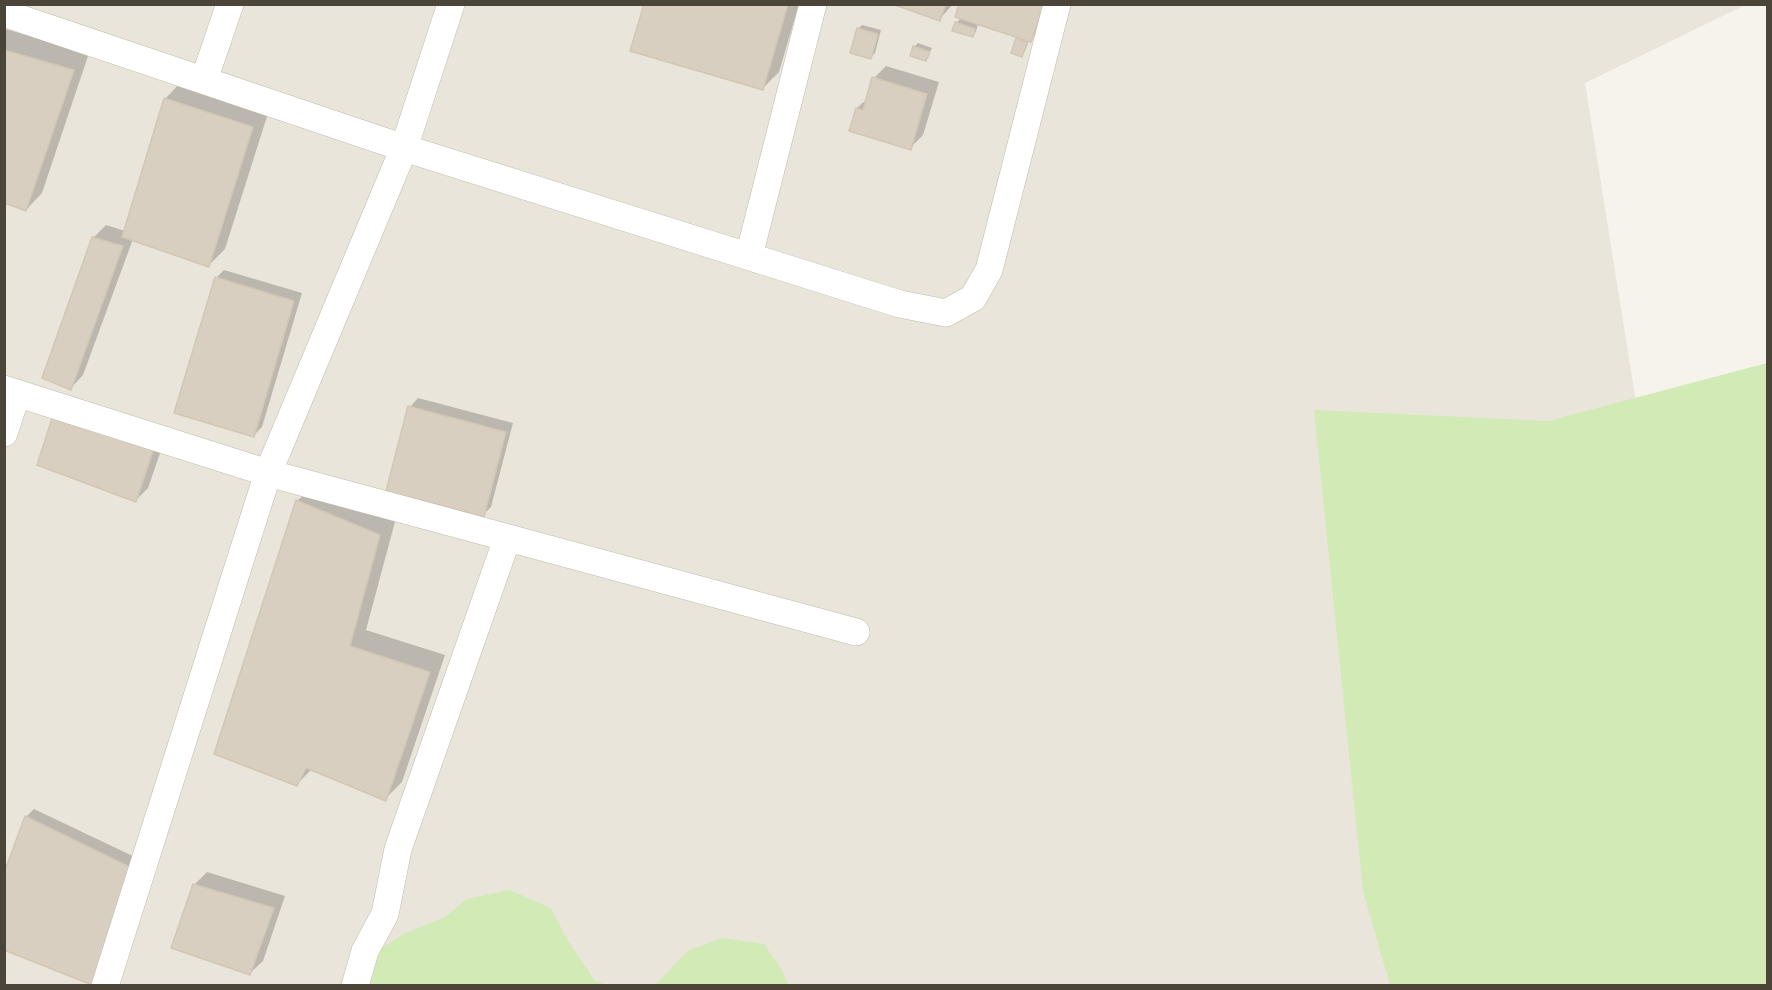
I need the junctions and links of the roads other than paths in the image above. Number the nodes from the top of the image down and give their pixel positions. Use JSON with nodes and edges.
{"nodes":[{"id":1,"x":230,"y":4,"type":"edge"},
{"id":2,"x":451,"y":4,"type":"edge"},
{"id":3,"x":813,"y":4,"type":"edge"},
{"id":4,"x":1057,"y":4,"type":"edge"},
{"id":5,"x":4,"y":12,"type":"edge"},
{"id":6,"x":204,"y":81,"type":"junction"},
{"id":7,"x":404,"y":148,"type":"junction"},
{"id":8,"x":749,"y":256,"type":"junction"},
{"id":9,"x":11,"y":391,"type":"edge"},
{"id":10,"x":4,"y":433,"type":"edge"},
{"id":11,"x":268,"y":473,"type":"junction"},
{"id":12,"x":507,"y":539,"type":"junction"},
{"id":13,"x":856,"y":632,"type":"dead end"},
{"id":14,"x":105,"y":986,"type":"edge"},
{"id":15,"x":355,"y":986,"type":"edge"}],
"edges":[{"from":1,"to":6,"type":"street"},
{"from":2,"to":7,"type":"street"},
{"from":3,"to":8,"type":"street"},
{"from":4,"to":8,"type":"street"},
{"from":5,"to":6,"type":"street"},
{"from":6,"to":7,"type":"street"},
{"from":7,"to":8,"type":"street"},
{"from":7,"to":11,"type":"street"},
{"from":9,"to":10,"type":"street"},
{"from":9,"to":11,"type":"street"},
{"from":11,"to":12,"type":"street"},
{"from":11,"to":14,"type":"street"},
{"from":12,"to":13,"type":"street"},
{"from":12,"to":15,"type":"street"}]}
